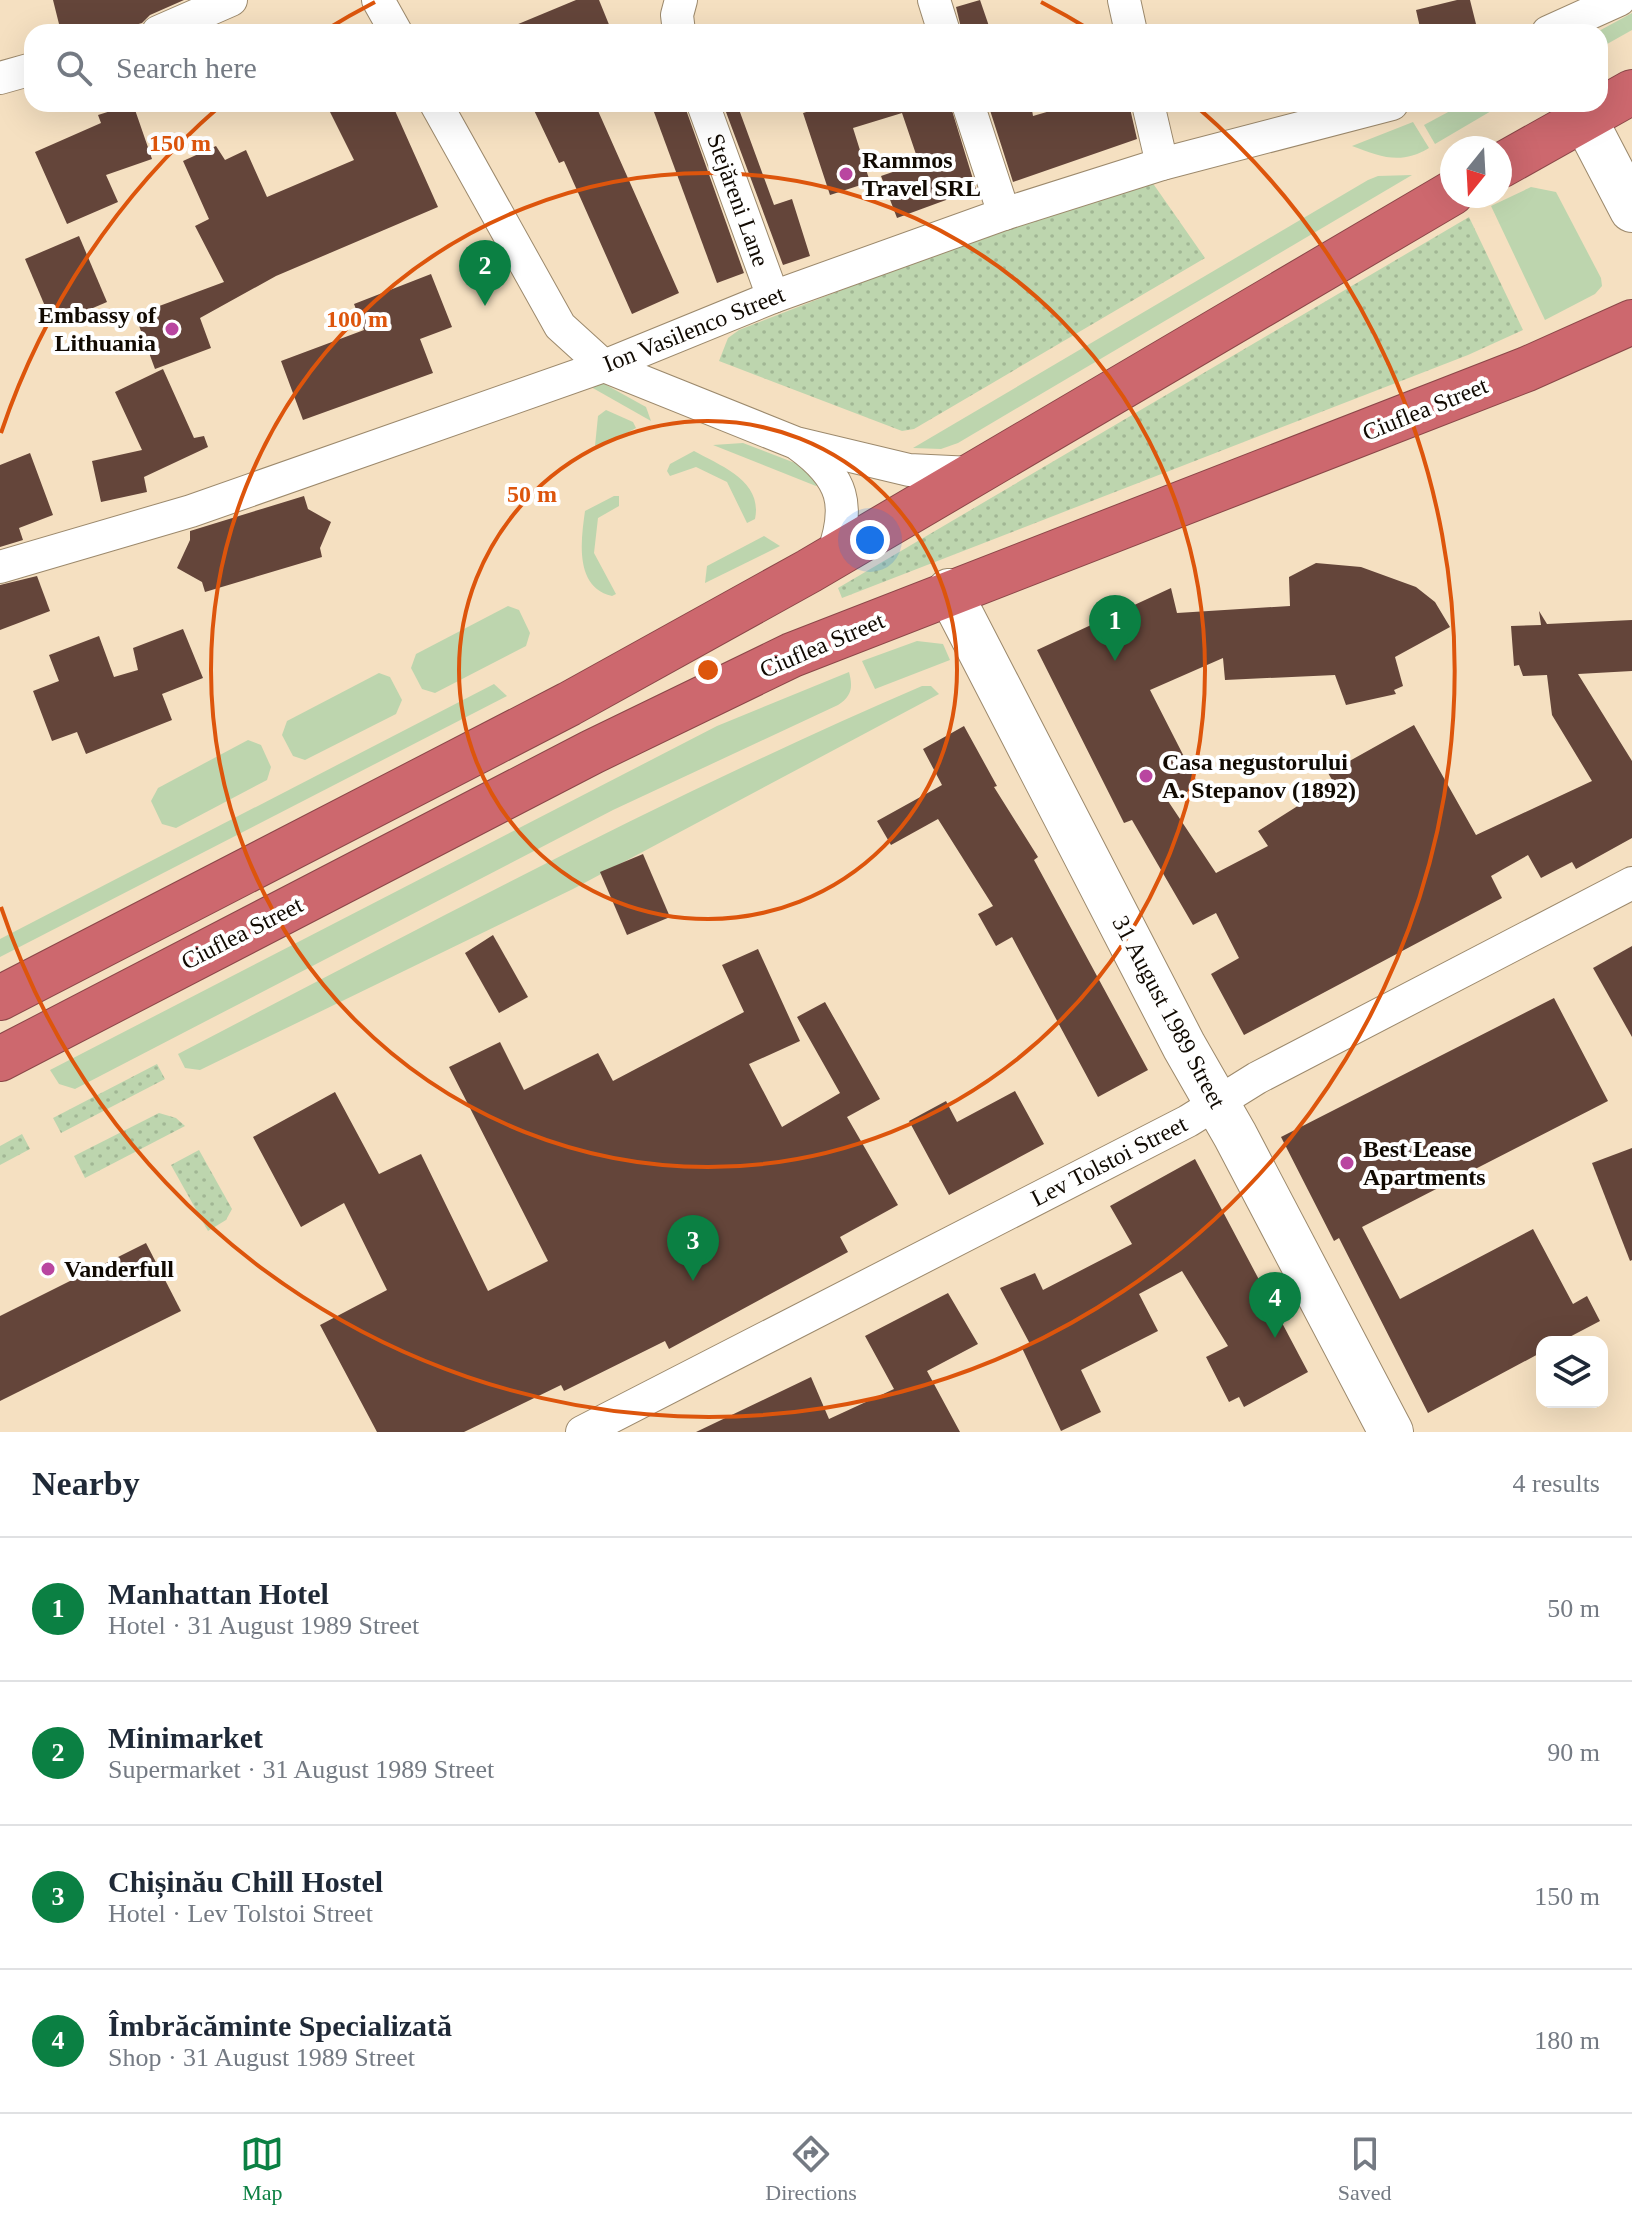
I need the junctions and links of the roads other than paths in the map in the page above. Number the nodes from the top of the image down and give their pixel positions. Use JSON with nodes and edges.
{"nodes":[{"id":1,"x":231,"y":0,"type":"edge"},
{"id":2,"x":378,"y":0,"type":"edge"},
{"id":3,"x":681,"y":0,"type":"edge"},
{"id":4,"x":1124,"y":0,"type":"edge"},
{"id":5,"x":1619,"y":0,"type":"edge"},
{"id":6,"x":176,"y":24,"type":"edge"},
{"id":7,"x":392,"y":24,"type":"edge"},
{"id":8,"x":678,"y":24,"type":"edge"},
{"id":9,"x":1129,"y":24,"type":"edge"},
{"id":10,"x":1566,"y":24,"type":"edge"},
{"id":11,"x":24,"y":71,"type":"edge"},
{"id":12,"x":0,"y":78,"type":"edge"},
{"id":13,"x":1632,"y":92,"type":"edge"},
{"id":14,"x":1608,"y":105,"type":"edge"},
{"id":15,"x":440,"y":112,"type":"edge"},
{"id":16,"x":706,"y":112,"type":"edge"},
{"id":17,"x":971,"y":112,"type":"edge"},
{"id":18,"x":1150,"y":112,"type":"edge"},
{"id":19,"x":1361,"y":112,"type":"edge"},
{"id":20,"x":1595,"y":112,"type":"edge"},
{"id":21,"x":1584,"y":118,"type":"junction"},
{"id":22,"x":1512,"y":159,"type":"edge"},
{"id":23,"x":1162,"y":164,"type":"junction"},
{"id":24,"x":1440,"y":200,"type":"edge"},
{"id":25,"x":1632,"y":210,"type":"edge"},
{"id":26,"x":1004,"y":214,"type":"junction"},
{"id":27,"x":773,"y":297,"type":"junction"},
{"id":28,"x":1632,"y":322,"type":"edge"},
{"id":29,"x":604,"y":366,"type":"junction"},
{"id":30,"x":796,"y":443,"type":"junction"},
{"id":31,"x":972,"y":473,"type":"junction"},
{"id":32,"x":832,"y":557,"type":"junction"},
{"id":33,"x":0,"y":567,"type":"edge"},
{"id":34,"x":949,"y":591,"type":"junction"},
{"id":35,"x":1632,"y":883,"type":"edge"},
{"id":36,"x":0,"y":998,"type":"edge"},
{"id":37,"x":0,"y":1059,"type":"edge"},
{"id":38,"x":1216,"y":1102,"type":"junction"},
{"id":39,"x":582,"y":1432,"type":"edge"},
{"id":40,"x":1391,"y":1432,"type":"edge"}],
"edges":[{"from":1,"to":6,"type":"street"},
{"from":2,"to":7,"type":"street"},
{"from":3,"to":8,"type":"street"},
{"from":4,"to":9,"type":"street"},
{"from":5,"to":10,"type":"street"},
{"from":11,"to":12,"type":"street"},
{"from":13,"to":14,"type":"highway"},
{"from":15,"to":29,"type":"street"},
{"from":16,"to":27,"type":"street","name":"Stejăreni Lane"},
{"from":17,"to":26,"type":"street"},
{"from":18,"to":23,"type":"street"},
{"from":19,"to":23,"type":"street","name":"Ion Vasilenco Street"},
{"from":20,"to":21,"type":"highway"},
{"from":21,"to":22,"type":"highway"},
{"from":21,"to":25,"type":"street"},
{"from":23,"to":26,"type":"street","name":"Ion Vasilenco Street"},
{"from":24,"to":31,"type":"highway"},
{"from":26,"to":27,"type":"street","name":"Ion Vasilenco Street"},
{"from":27,"to":29,"type":"street","name":"Ion Vasilenco Street"},
{"from":28,"to":34,"type":"highway","name":"Ciuflea Street"},
{"from":29,"to":30,"type":"street"},
{"from":29,"to":33,"type":"street","name":"Ion Vasilenco Street"},
{"from":30,"to":31,"type":"street"},
{"from":30,"to":32,"type":"street"},
{"from":31,"to":32,"type":"highway"},
{"from":32,"to":36,"type":"highway"},
{"from":34,"to":37,"type":"highway","name":"Ciuflea Street"},
{"from":34,"to":38,"type":"street","name":"31 August 1989 Street"},
{"from":35,"to":38,"type":"street","name":"Lev Tolstoi Street"},
{"from":38,"to":39,"type":"street","name":"Lev Tolstoi Street"},
{"from":38,"to":40,"type":"street","name":"31 August 1989 Street"}]}
